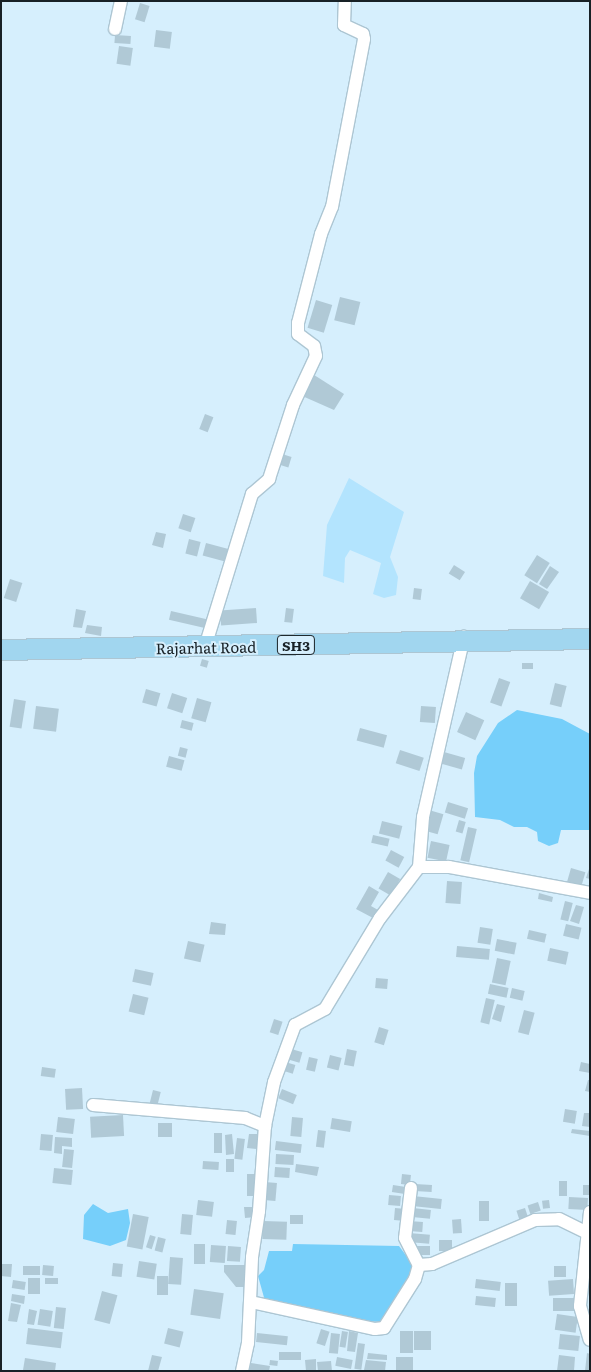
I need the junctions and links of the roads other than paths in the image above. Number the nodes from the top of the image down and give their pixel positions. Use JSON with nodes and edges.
{"nodes":[{"id":1,"x":121,"y":1,"type":"edge"},
{"id":2,"x":345,"y":1,"type":"edge"},
{"id":3,"x":115,"y":30,"type":"dead end"},
{"id":4,"x":590,"y":629,"type":"edge"},
{"id":5,"x":208,"y":637,"type":"junction"},
{"id":6,"x":464,"y":637,"type":"junction"},
{"id":7,"x":590,"y":639,"type":"edge"},
{"id":8,"x":1,"y":640,"type":"edge"},
{"id":9,"x":1,"y":650,"type":"edge"},
{"id":10,"x":419,"y":867,"type":"junction"},
{"id":11,"x":590,"y":893,"type":"edge"},
{"id":12,"x":93,"y":1105,"type":"dead end"},
{"id":13,"x":265,"y":1126,"type":"junction"},
{"id":14,"x":411,"y":1188,"type":"dead end"},
{"id":15,"x":590,"y":1212,"type":"edge"},
{"id":16,"x":588,"y":1233,"type":"junction"},
{"id":17,"x":419,"y":1265,"type":"junction"},
{"id":18,"x":251,"y":1302,"type":"junction"},
{"id":19,"x":590,"y":1340,"type":"edge"},
{"id":20,"x":242,"y":1371,"type":"edge"}],
"edges":[{"from":1,"to":3,"type":"street"},
{"from":2,"to":5,"type":"street"},
{"from":4,"to":6,"type":"main road","name":"Rajarhat Road","number":"SH3"},
{"from":5,"to":6,"type":"main road","name":"Rajarhat Road","number":"SH3"},
{"from":5,"to":8,"type":"main road","name":"Rajarhat Road","number":"SH3"},
{"from":6,"to":7,"type":"main road","name":"Rajarhat Road","number":"SH3"},
{"from":6,"to":9,"type":"main road","name":"Rajarhat Road","number":"SH3"},
{"from":6,"to":10,"type":"street"},
{"from":10,"to":11,"type":"street"},
{"from":10,"to":13,"type":"street"},
{"from":12,"to":13,"type":"street"},
{"from":13,"to":18,"type":"street"},
{"from":14,"to":17,"type":"street"},
{"from":15,"to":16,"type":"street"},
{"from":16,"to":17,"type":"street"},
{"from":16,"to":19,"type":"street"},
{"from":17,"to":18,"type":"street"},
{"from":18,"to":20,"type":"street"}]}
